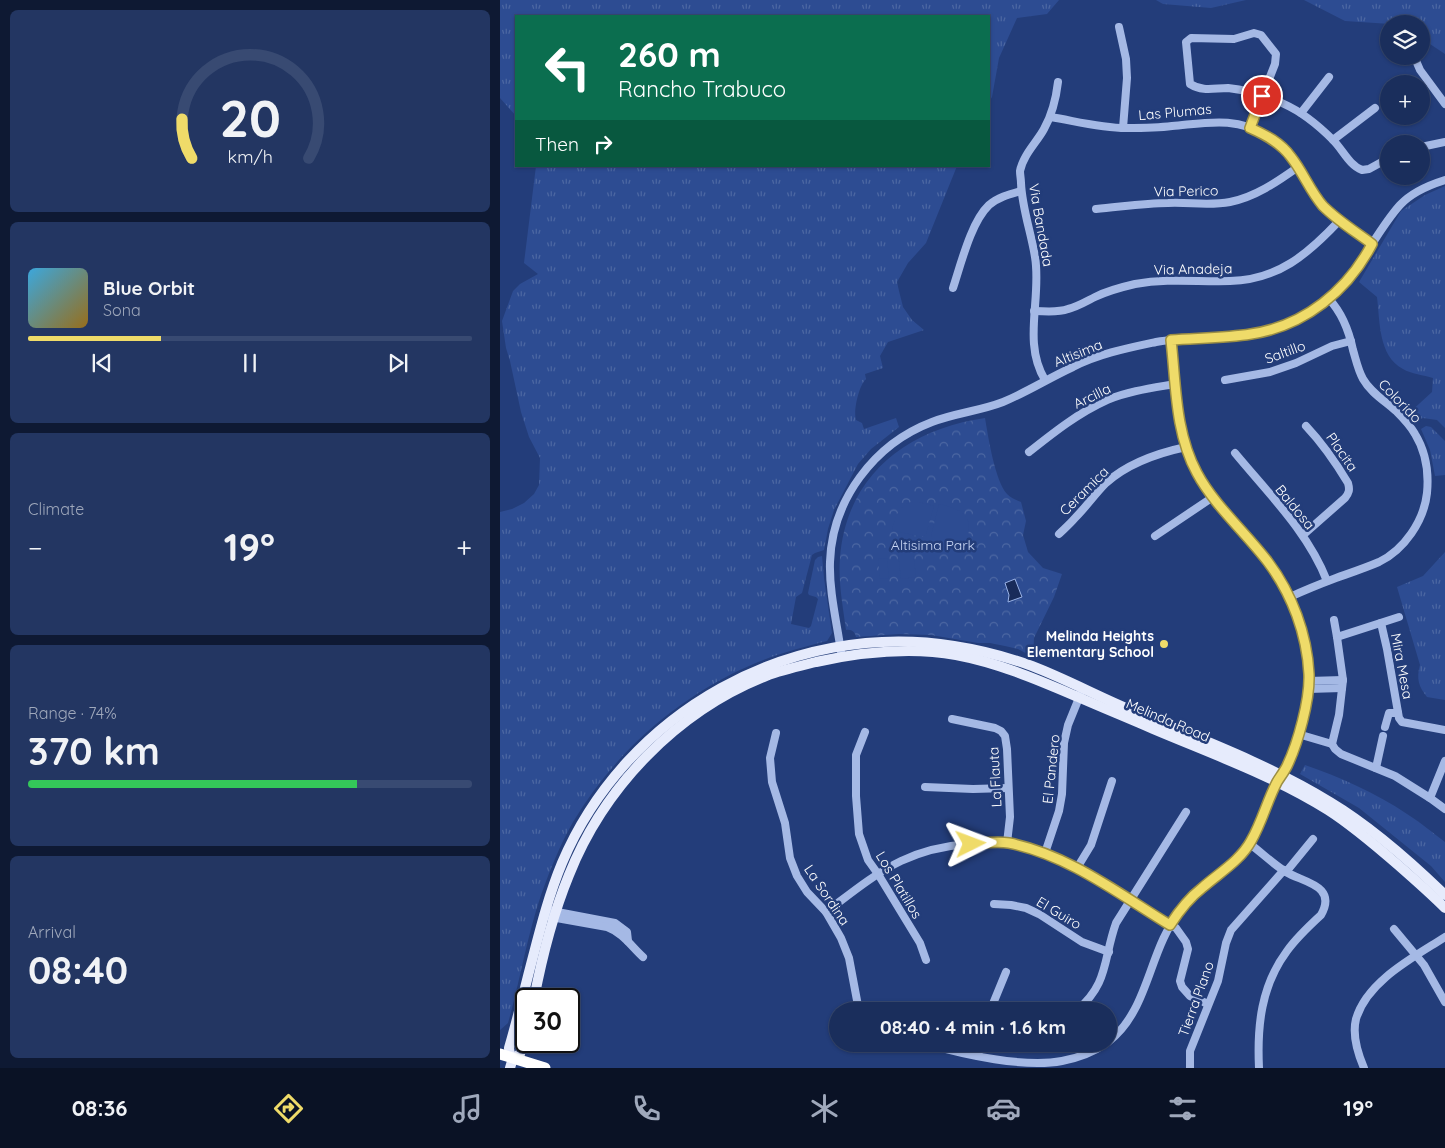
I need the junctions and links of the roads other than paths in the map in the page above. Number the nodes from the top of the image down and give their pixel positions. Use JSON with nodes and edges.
{"nodes":[{"id":1,"x":1120,"y":27,"type":"dead end"},
{"id":2,"x":1418,"y":65,"type":"edge"},
{"id":3,"x":1329,"y":77,"type":"dead end"},
{"id":4,"x":1058,"y":82,"type":"dead end"},
{"id":5,"x":1262,"y":96,"type":"junction"},
{"id":6,"x":1445,"y":104,"type":"edge"},
{"id":7,"x":1375,"y":108,"type":"dead end"},
{"id":8,"x":1301,"y":112,"type":"junction"},
{"id":9,"x":1051,"y":116,"type":"junction"},
{"id":10,"x":1123,"y":128,"type":"junction"},
{"id":11,"x":1250,"y":128,"type":"junction"},
{"id":12,"x":1333,"y":140,"type":"junction"},
{"id":13,"x":1445,"y":142,"type":"edge"},
{"id":14,"x":1430,"y":145,"type":"edge"},
{"id":15,"x":1380,"y":163,"type":"edge"},
{"id":16,"x":1298,"y":167,"type":"junction"},
{"id":17,"x":1445,"y":180,"type":"edge"},
{"id":18,"x":1021,"y":191,"type":"junction"},
{"id":19,"x":1096,"y":209,"type":"dead end"},
{"id":20,"x":1339,"y":221,"type":"junction"},
{"id":21,"x":1372,"y":244,"type":"junction"},
{"id":22,"x":953,"y":288,"type":"dead end"},
{"id":23,"x":1329,"y":300,"type":"junction"},
{"id":24,"x":1034,"y":311,"type":"junction"},
{"id":25,"x":1171,"y":340,"type":"junction"},
{"id":26,"x":1351,"y":342,"type":"junction"},
{"id":27,"x":1046,"y":380,"type":"junction"},
{"id":28,"x":1225,"y":380,"type":"dead end"},
{"id":29,"x":1175,"y":384,"type":"junction"},
{"id":30,"x":1306,"y":426,"type":"dead end"},
{"id":31,"x":1186,"y":447,"type":"junction"},
{"id":32,"x":1029,"y":452,"type":"dead end"},
{"id":33,"x":1235,"y":453,"type":"dead end"},
{"id":34,"x":1213,"y":497,"type":"junction"},
{"id":35,"x":1059,"y":534,"type":"dead end"},
{"id":36,"x":1303,"y":535,"type":"junction"},
{"id":37,"x":1156,"y":536,"type":"dead end"},
{"id":38,"x":1327,"y":581,"type":"junction"},
{"id":39,"x":1290,"y":597,"type":"junction"},
{"id":40,"x":1399,"y":618,"type":"dead end"},
{"id":41,"x":1334,"y":620,"type":"dead end"},
{"id":42,"x":1380,"y":623,"type":"junction"},
{"id":43,"x":1337,"y":637,"type":"junction"},
{"id":44,"x":840,"y":652,"type":"junction"},
{"id":45,"x":1342,"y":684,"type":"junction"},
{"id":46,"x":1308,"y":685,"type":"junction"},
{"id":47,"x":1081,"y":693,"type":"junction"},
{"id":48,"x":1398,"y":713,"type":"junction"},
{"id":49,"x":952,"y":719,"type":"dead end"},
{"id":50,"x":1385,"y":727,"type":"dead end"},
{"id":51,"x":1445,"y":730,"type":"edge"},
{"id":52,"x":866,"y":732,"type":"dead end"},
{"id":53,"x":776,"y":733,"type":"dead end"},
{"id":54,"x":1298,"y":734,"type":"junction"},
{"id":55,"x":1383,"y":736,"type":"dead end"},
{"id":56,"x":1332,"y":744,"type":"junction"},
{"id":57,"x":1445,"y":761,"type":"edge"},
{"id":58,"x":1376,"y":768,"type":"junction"},
{"id":59,"x":1279,"y":779,"type":"junction"},
{"id":60,"x":1112,"y":781,"type":"dead end"},
{"id":61,"x":925,"y":787,"type":"dead end"},
{"id":62,"x":1008,"y":788,"type":"junction"},
{"id":63,"x":1430,"y":798,"type":"junction"},
{"id":64,"x":1445,"y":809,"type":"edge"},
{"id":65,"x":1186,"y":812,"type":"dead end"},
{"id":66,"x":1313,"y":839,"type":"dead end"},
{"id":67,"x":1008,"y":842,"type":"junction"},
{"id":68,"x":1250,"y":844,"type":"junction"},
{"id":69,"x":1045,"y":853,"type":"junction"},
{"id":70,"x":1077,"y":868,"type":"junction"},
{"id":71,"x":1285,"y":871,"type":"junction"},
{"id":72,"x":878,"y":874,"type":"junction"},
{"id":73,"x":1445,"y":895,"type":"edge"},
{"id":74,"x":1130,"y":900,"type":"junction"},
{"id":75,"x":994,"y":904,"type":"dead end"},
{"id":76,"x":1445,"y":908,"type":"edge"},
{"id":77,"x":826,"y":912,"type":"junction"},
{"id":78,"x":550,"y":914,"type":"junction"},
{"id":79,"x":1170,"y":925,"type":"junction"},
{"id":80,"x":1394,"y":929,"type":"dead end"},
{"id":81,"x":1445,"y":937,"type":"edge"},
{"id":82,"x":1109,"y":952,"type":"junction"},
{"id":83,"x":1416,"y":955,"type":"junction"},
{"id":84,"x":643,"y":957,"type":"dead end"},
{"id":85,"x":926,"y":960,"type":"dead end"},
{"id":86,"x":1006,"y":972,"type":"dead end"},
{"id":87,"x":536,"y":988,"type":"edge"},
{"id":88,"x":857,"y":1002,"type":"edge"},
{"id":89,"x":994,"y":1002,"type":"edge"},
{"id":90,"x":1086,"y":1002,"type":"edge"},
{"id":91,"x":1445,"y":1002,"type":"edge"},
{"id":92,"x":1208,"y":1004,"type":"junction"},
{"id":93,"x":1117,"y":1033,"type":"edge"},
{"id":94,"x":961,"y":1052,"type":"edge"},
{"id":95,"x":979,"y":1052,"type":"edge"},
{"id":96,"x":1090,"y":1052,"type":"edge"},
{"id":97,"x":520,"y":1053,"type":"edge"},
{"id":98,"x":500,"y":1054,"type":"edge"},
{"id":99,"x":978,"y":1056,"type":"junction"},
{"id":100,"x":512,"y":1063,"type":"edge"},
{"id":101,"x":545,"y":1068,"type":"edge"},
{"id":102,"x":1190,"y":1068,"type":"edge"},
{"id":103,"x":1259,"y":1068,"type":"edge"},
{"id":104,"x":1364,"y":1068,"type":"edge"}],
"edges":[{"from":1,"to":10,"type":"street"},
{"from":2,"to":6,"type":"street"},
{"from":3,"to":8,"type":"street"},
{"from":4,"to":9,"type":"street","name":"Via Bandada"},
{"from":5,"to":5,"type":"street"},
{"from":5,"to":8,"type":"street"},
{"from":5,"to":11,"type":"street"},
{"from":7,"to":12,"type":"street"},
{"from":8,"to":12,"type":"street"},
{"from":9,"to":10,"type":"street","name":"Las Plumas"},
{"from":9,"to":18,"type":"street","name":"Via Bandada"},
{"from":10,"to":11,"type":"street","name":"Las Plumas"},
{"from":11,"to":16,"type":"street","name":"Las Plumas"},
{"from":12,"to":15,"type":"street"},
{"from":13,"to":14,"type":"street"},
{"from":16,"to":19,"type":"street","name":"Via Perico"},
{"from":16,"to":20,"type":"street","name":"Las Plumas"},
{"from":17,"to":21,"type":"street","name":"Altisima"},
{"from":18,"to":22,"type":"street"},
{"from":18,"to":24,"type":"street","name":"Via Bandada"},
{"from":20,"to":21,"type":"street","name":"Las Plumas"},
{"from":20,"to":24,"type":"street","name":"Via Anadeja"},
{"from":21,"to":23,"type":"street","name":"Altisima"},
{"from":23,"to":25,"type":"street","name":"Altisima"},
{"from":23,"to":26,"type":"street","name":"Colorido"},
{"from":24,"to":27,"type":"street","name":"Via Bandada"},
{"from":25,"to":27,"type":"street","name":"Altisima"},
{"from":25,"to":29,"type":"street"},
{"from":26,"to":28,"type":"street","name":"Saltillo"},
{"from":26,"to":38,"type":"street","name":"Colorido"},
{"from":27,"to":44,"type":"street","name":"Altisima"},
{"from":29,"to":31,"type":"street"},
{"from":29,"to":32,"type":"street","name":"Arcilla"},
{"from":30,"to":36,"type":"street","name":"Placita"},
{"from":31,"to":34,"type":"street"},
{"from":31,"to":35,"type":"street","name":"Ceramica"},
{"from":33,"to":36,"type":"street","name":"Baldosa"},
{"from":34,"to":37,"type":"street"},
{"from":34,"to":39,"type":"street"},
{"from":36,"to":38,"type":"street","name":"Baldosa"},
{"from":38,"to":39,"type":"street","name":"Colorido"},
{"from":39,"to":46,"type":"street"},
{"from":40,"to":42,"type":"street","name":"Mira Mesa"},
{"from":41,"to":43,"type":"street"},
{"from":42,"to":43,"type":"street","name":"Mira Mesa"},
{"from":42,"to":48,"type":"street","name":"Mira Mesa"},
{"from":43,"to":45,"type":"street"},
{"from":44,"to":47,"type":"main road","name":"Melinda Road"},
{"from":44,"to":78,"type":"main road","name":"Melinda Road"},
{"from":45,"to":46,"type":"street"},
{"from":45,"to":56,"type":"street"},
{"from":46,"to":54,"type":"street"},
{"from":47,"to":59,"type":"main road","name":"Melinda Road"},
{"from":47,"to":69,"type":"street","name":"El Pandero"},
{"from":48,"to":50,"type":"street","name":"Mira Mesa"},
{"from":48,"to":51,"type":"street","name":"Mira Mesa"},
{"from":49,"to":62,"type":"street","name":"La Flauta"},
{"from":52,"to":72,"type":"street","name":"Los Platillos"},
{"from":53,"to":77,"type":"street","name":"La Sordina"},
{"from":54,"to":56,"type":"street"},
{"from":54,"to":59,"type":"street"},
{"from":55,"to":58,"type":"street"},
{"from":56,"to":58,"type":"street"},
{"from":57,"to":63,"type":"street"},
{"from":58,"to":63,"type":"street"},
{"from":59,"to":68,"type":"street"},
{"from":59,"to":73,"type":"main road","name":"Melinda Road"},
{"from":59,"to":76,"type":"main road","name":"Melinda Road"},
{"from":60,"to":70,"type":"street"},
{"from":61,"to":62,"type":"street"},
{"from":62,"to":67,"type":"street","name":"La Flauta"},
{"from":63,"to":64,"type":"street"},
{"from":65,"to":74,"type":"street"},
{"from":66,"to":71,"type":"street","name":"Tierra Plano"},
{"from":67,"to":69,"type":"street"},
{"from":67,"to":72,"type":"street"},
{"from":68,"to":71,"type":"street"},
{"from":68,"to":79,"type":"street"},
{"from":69,"to":70,"type":"street"},
{"from":70,"to":74,"type":"street"},
{"from":71,"to":92,"type":"street","name":"Tierra Plano"},
{"from":71,"to":103,"type":"street"},
{"from":72,"to":77,"type":"street"},
{"from":72,"to":85,"type":"street","name":"Los Platillos"},
{"from":74,"to":79,"type":"street"},
{"from":74,"to":82,"type":"street"},
{"from":75,"to":82,"type":"street","name":"El Guiro"},
{"from":77,"to":88,"type":"street","name":"La Sordina"},
{"from":78,"to":84,"type":"street"},
{"from":78,"to":87,"type":"main road"},
{"from":78,"to":100,"type":"main road"},
{"from":79,"to":92,"type":"street"},
{"from":79,"to":93,"type":"street"},
{"from":80,"to":83,"type":"street"},
{"from":81,"to":83,"type":"street"},
{"from":82,"to":90,"type":"street"},
{"from":83,"to":91,"type":"street"},
{"from":83,"to":104,"type":"street"},
{"from":86,"to":89,"type":"street"},
{"from":92,"to":102,"type":"street","name":"Tierra Plano"},
{"from":94,"to":99,"type":"street"},
{"from":95,"to":99,"type":"street"},
{"from":96,"to":99,"type":"street"},
{"from":97,"to":100,"type":"main road"},
{"from":98,"to":100,"type":"highway"},
{"from":100,"to":101,"type":"highway"}]}
